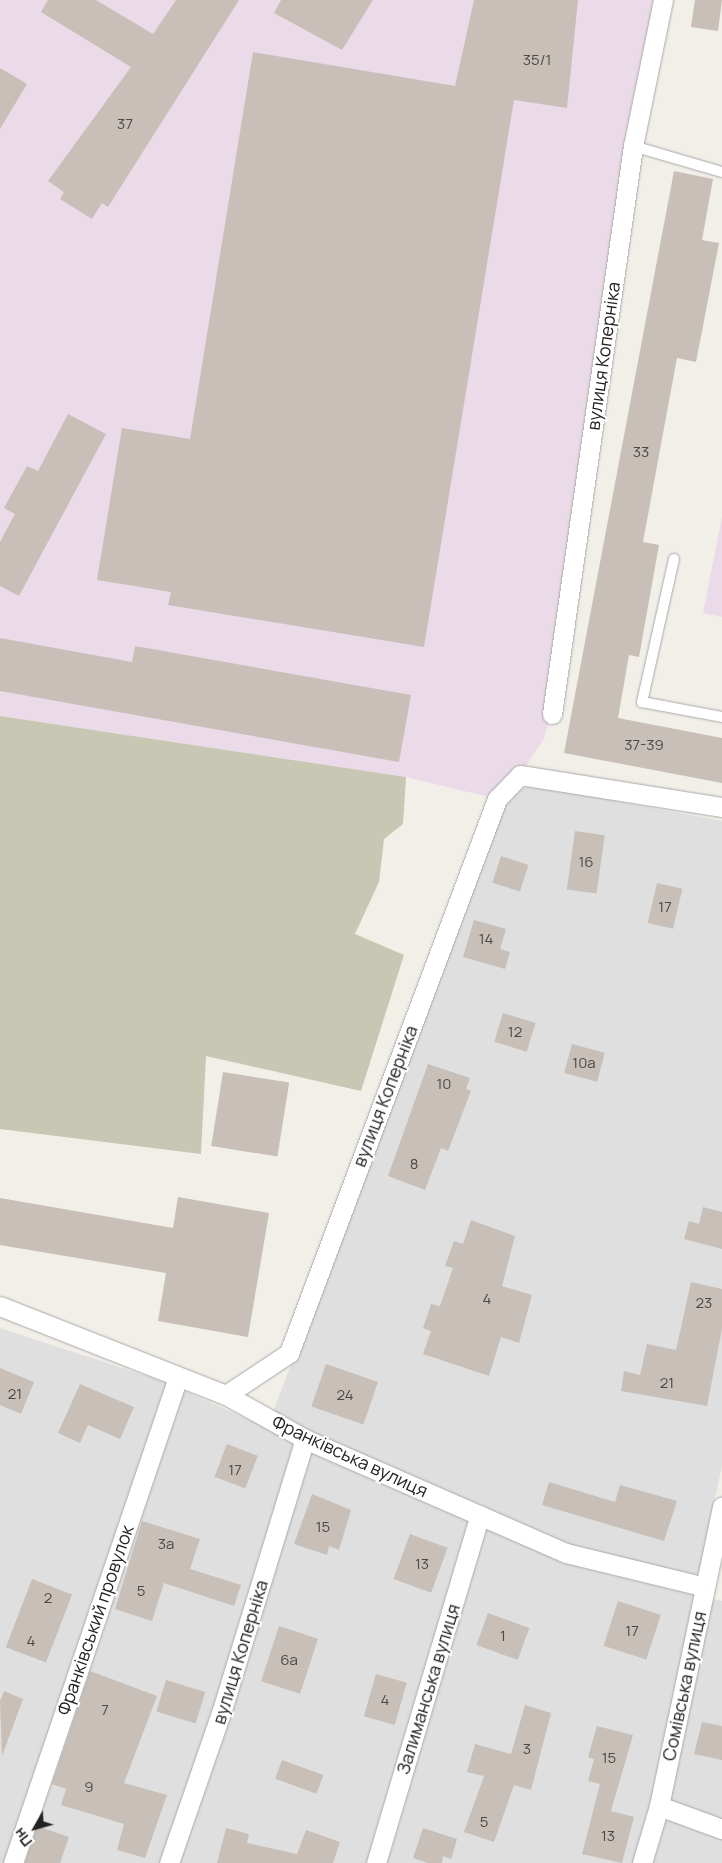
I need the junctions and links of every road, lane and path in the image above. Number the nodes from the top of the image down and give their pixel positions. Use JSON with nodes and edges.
{"nodes":[{"id":1,"x":663,"y":0,"type":"edge"},
{"id":2,"x":633,"y":146,"type":"junction"},
{"id":3,"x":722,"y":172,"type":"edge"},
{"id":4,"x":674,"y":558,"type":"dead end"},
{"id":5,"x":552,"y":714,"type":"dead end"},
{"id":6,"x":722,"y":717,"type":"edge"},
{"id":7,"x":722,"y":807,"type":"edge"},
{"id":8,"x":0,"y":1306,"type":"edge"},
{"id":9,"x":178,"y":1377,"type":"junction"},
{"id":10,"x":226,"y":1395,"type":"junction"},
{"id":11,"x":305,"y":1439,"type":"junction"},
{"id":12,"x":722,"y":1507,"type":"edge"},
{"id":13,"x":480,"y":1515,"type":"junction"},
{"id":14,"x":705,"y":1588,"type":"junction"},
{"id":15,"x":659,"y":1806,"type":"junction"},
{"id":16,"x":722,"y":1829,"type":"edge"},
{"id":17,"x":13,"y":1863,"type":"edge"},
{"id":18,"x":169,"y":1863,"type":"edge"},
{"id":19,"x":376,"y":1863,"type":"edge"},
{"id":20,"x":642,"y":1863,"type":"edge"}],
"edges":[{"from":1,"to":2,"type":"street","name":"вулиця Коперніка"},
{"from":2,"to":3,"type":"lane"},
{"from":2,"to":5,"type":"street","name":"вулиця Коперніка"},
{"from":4,"to":6,"type":"lane"},
{"from":7,"to":10,"type":"street","name":"вулиця Коперніка"},
{"from":8,"to":9,"type":"street","name":"Франківська вулиця"},
{"from":9,"to":10,"type":"street","name":"Франківська вулиця"},
{"from":9,"to":17,"type":"street","name":"Франківський провулок"},
{"from":10,"to":11,"type":"street","name":"Франківська вулиця"},
{"from":11,"to":13,"type":"street","name":"Франківська вулиця"},
{"from":11,"to":18,"type":"street","name":"вулиця Коперніка"},
{"from":12,"to":14,"type":"street","name":"Сомівська вулиця"},
{"from":13,"to":14,"type":"street","name":"Франківська вулиця"},
{"from":13,"to":19,"type":"street","name":"Залиманська вулиця"},
{"from":14,"to":15,"type":"street","name":"Сомівська вулиця"},
{"from":15,"to":16,"type":"street"},
{"from":15,"to":20,"type":"street","name":"Сомівська вулиця"}]}
